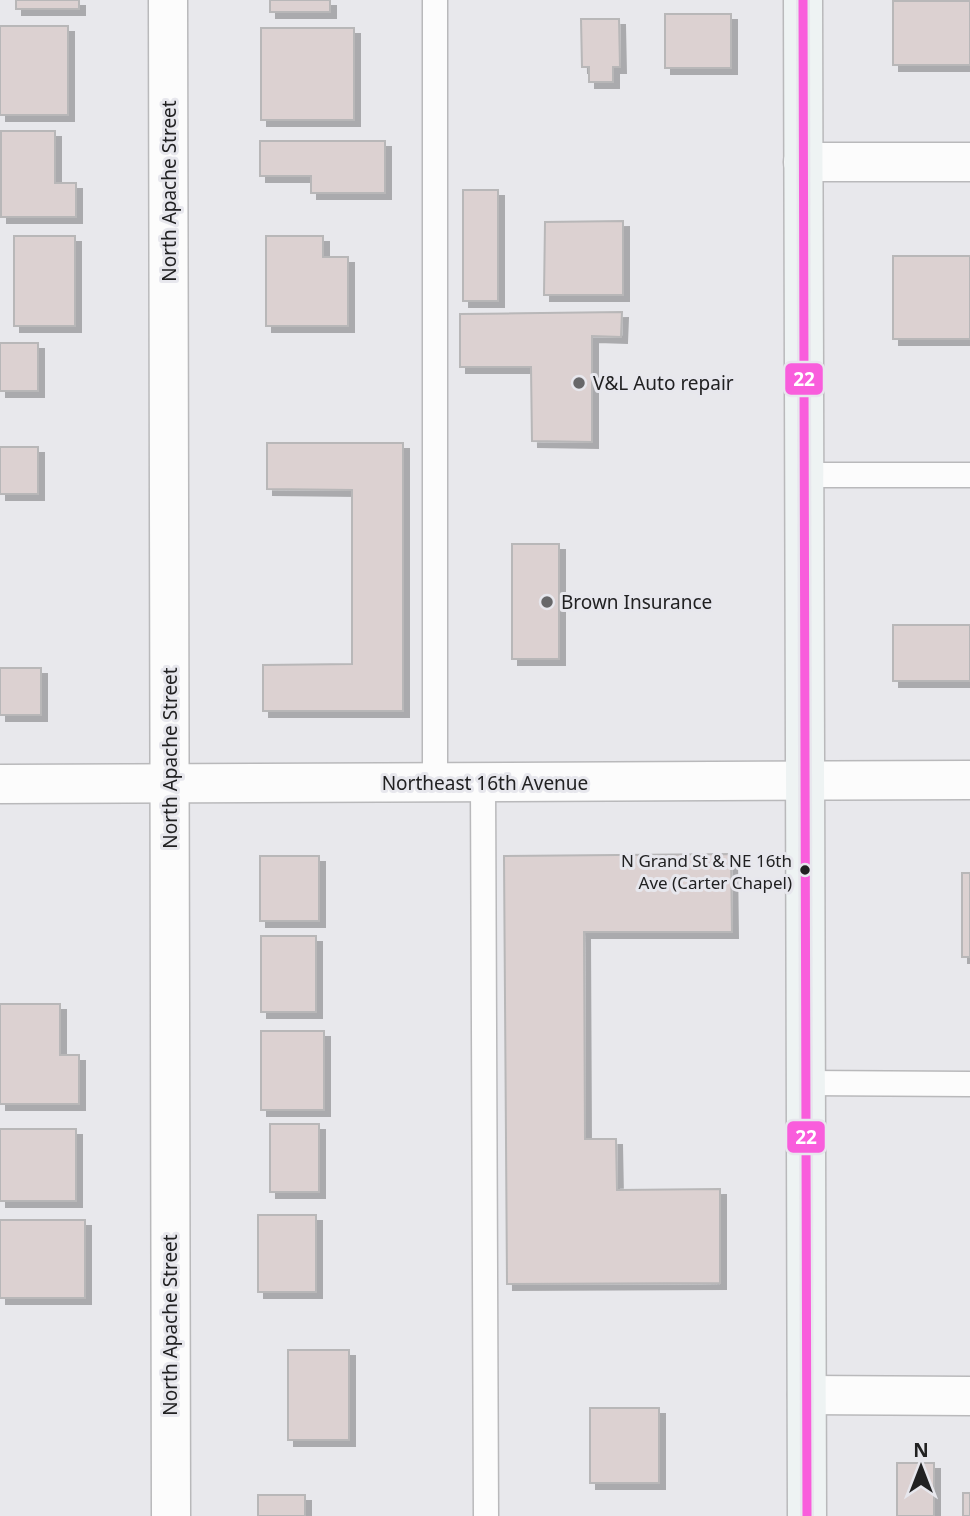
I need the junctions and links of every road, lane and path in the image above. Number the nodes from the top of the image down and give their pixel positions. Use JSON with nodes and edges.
{"nodes":[{"id":1,"x":168,"y":0,"type":"edge"},
{"id":2,"x":435,"y":0,"type":"edge"},
{"id":3,"x":803,"y":0,"type":"edge"},
{"id":4,"x":803,"y":162,"type":"junction"},
{"id":5,"x":970,"y":162,"type":"edge"},
{"id":6,"x":803,"y":475,"type":"junction"},
{"id":7,"x":970,"y":475,"type":"edge"},
{"id":8,"x":970,"y":780,"type":"edge"},
{"id":9,"x":803,"y":781,"type":"junction"},
{"id":10,"x":170,"y":783,"type":"junction"},
{"id":11,"x":435,"y":783,"type":"junction"},
{"id":12,"x":483,"y":783,"type":"junction"},
{"id":13,"x":0,"y":784,"type":"edge"},
{"id":14,"x":805,"y":1083,"type":"junction"},
{"id":15,"x":970,"y":1084,"type":"edge"},
{"id":16,"x":807,"y":1395,"type":"junction"},
{"id":17,"x":970,"y":1396,"type":"edge"},
{"id":18,"x":171,"y":1516,"type":"edge"},
{"id":19,"x":486,"y":1516,"type":"edge"},
{"id":20,"x":807,"y":1516,"type":"edge"}],
"edges":[{"from":1,"to":10,"type":"street","name":"North Apache Street"},
{"from":2,"to":11,"type":"lane"},
{"from":3,"to":4,"type":"main road"},
{"from":4,"to":5,"type":"street"},
{"from":4,"to":6,"type":"main road"},
{"from":6,"to":7,"type":"lane"},
{"from":6,"to":9,"type":"main road"},
{"from":8,"to":9,"type":"street","name":"Northeast 16th Avenue"},
{"from":9,"to":12,"type":"street","name":"Northeast 16th Avenue"},
{"from":9,"to":14,"type":"main road"},
{"from":10,"to":11,"type":"street","name":"Northeast 16th Avenue"},
{"from":10,"to":13,"type":"street","name":"Northeast 16th Avenue"},
{"from":10,"to":18,"type":"street","name":"North Apache Street"},
{"from":11,"to":12,"type":"street","name":"Northeast 16th Avenue"},
{"from":12,"to":19,"type":"lane"},
{"from":14,"to":15,"type":"lane"},
{"from":14,"to":16,"type":"main road"},
{"from":16,"to":17,"type":"street"},
{"from":16,"to":20,"type":"main road"}]}
